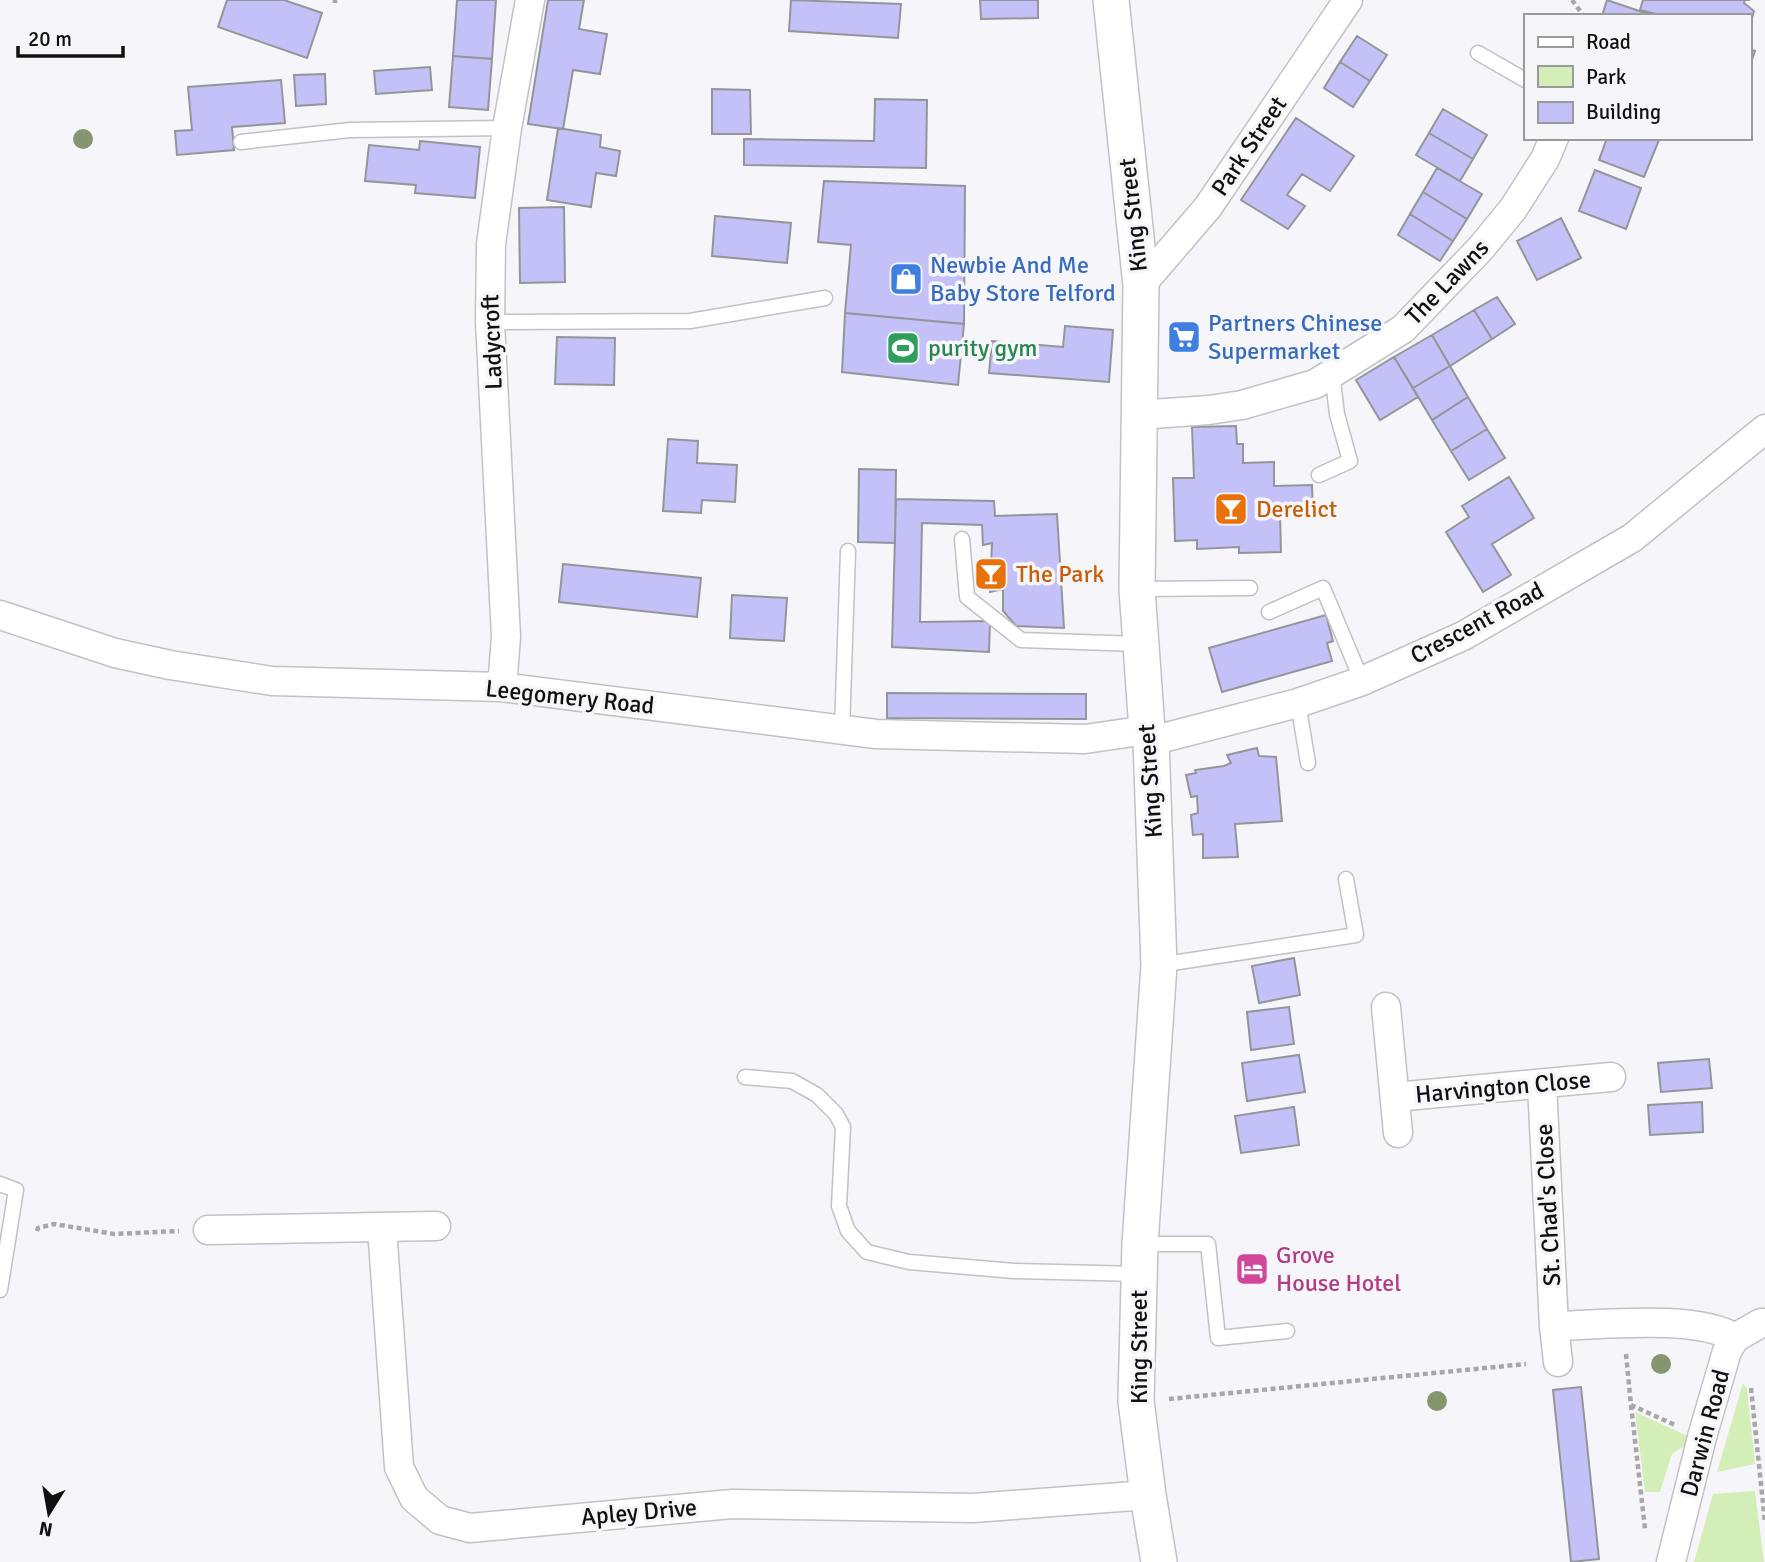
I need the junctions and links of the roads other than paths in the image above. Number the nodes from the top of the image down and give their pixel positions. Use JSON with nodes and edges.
{"nodes":[{"id":1,"x":530,"y":0,"type":"edge"},
{"id":2,"x":1111,"y":0,"type":"edge"},
{"id":3,"x":1348,"y":0,"type":"edge"},
{"id":4,"x":1478,"y":53,"type":"dead end"},
{"id":5,"x":1524,"y":79,"type":"edge"},
{"id":6,"x":507,"y":128,"type":"junction"},
{"id":7,"x":1553,"y":140,"type":"edge"},
{"id":8,"x":241,"y":142,"type":"dead end"},
{"id":9,"x":1141,"y":285,"type":"junction"},
{"id":10,"x":825,"y":298,"type":"dead end"},
{"id":11,"x":490,"y":322,"type":"junction"},
{"id":12,"x":1332,"y":373,"type":"junction"},
{"id":13,"x":1138,"y":415,"type":"junction"},
{"id":14,"x":1765,"y":429,"type":"edge"},
{"id":15,"x":1319,"y":475,"type":"dead end"},
{"id":16,"x":962,"y":539,"type":"dead end"},
{"id":17,"x":848,"y":551,"type":"dead end"},
{"id":18,"x":1250,"y":588,"type":"dead end"},
{"id":19,"x":1137,"y":590,"type":"junction"},
{"id":20,"x":1269,"y":612,"type":"dead end"},
{"id":21,"x":0,"y":615,"type":"edge"},
{"id":22,"x":1141,"y":644,"type":"junction"},
{"id":23,"x":1362,"y":681,"type":"junction"},
{"id":24,"x":502,"y":687,"type":"junction"},
{"id":25,"x":1298,"y":702,"type":"junction"},
{"id":26,"x":842,"y":730,"type":"junction"},
{"id":27,"x":1149,"y":736,"type":"junction"},
{"id":28,"x":1308,"y":763,"type":"dead end"},
{"id":29,"x":1346,"y":880,"type":"dead end"},
{"id":30,"x":1159,"y":965,"type":"junction"},
{"id":31,"x":1386,"y":1007,"type":"dead end"},
{"id":32,"x":745,"y":1077,"type":"dead end"},
{"id":33,"x":1611,"y":1077,"type":"dead end"},
{"id":34,"x":1542,"y":1085,"type":"junction"},
{"id":35,"x":1395,"y":1097,"type":"junction"},
{"id":36,"x":1398,"y":1133,"type":"dead end"},
{"id":37,"x":0,"y":1184,"type":"edge"},
{"id":38,"x":436,"y":1226,"type":"dead end"},
{"id":39,"x":382,"y":1228,"type":"junction"},
{"id":40,"x":208,"y":1230,"type":"road end"},
{"id":41,"x":1139,"y":1259,"type":"junction"},
{"id":42,"x":0,"y":1290,"type":"edge"},
{"id":43,"x":1765,"y":1323,"type":"edge"},
{"id":44,"x":1554,"y":1326,"type":"junction"},
{"id":45,"x":1287,"y":1331,"type":"dead end"},
{"id":46,"x":1735,"y":1338,"type":"junction"},
{"id":47,"x":1558,"y":1362,"type":"dead end"},
{"id":48,"x":1147,"y":1495,"type":"junction"},
{"id":49,"x":1159,"y":1562,"type":"edge"},
{"id":50,"x":1671,"y":1562,"type":"edge"}],
"edges":[{"from":1,"to":6,"type":"street","name":"Ladycroft"},
{"from":2,"to":9,"type":"street","name":"King Street"},
{"from":3,"to":9,"type":"street","name":"Park Street"},
{"from":4,"to":5,"type":"lane"},
{"from":6,"to":8,"type":"lane"},
{"from":6,"to":11,"type":"street","name":"Ladycroft"},
{"from":7,"to":12,"type":"street","name":"The Lawns"},
{"from":9,"to":13,"type":"street","name":"King Street"},
{"from":10,"to":11,"type":"lane"},
{"from":11,"to":24,"type":"street","name":"Ladycroft"},
{"from":12,"to":13,"type":"street","name":"The Lawns"},
{"from":12,"to":15,"type":"lane"},
{"from":13,"to":19,"type":"street","name":"King Street"},
{"from":14,"to":23,"type":"street","name":"Crescent Road"},
{"from":16,"to":22,"type":"lane"},
{"from":17,"to":26,"type":"lane"},
{"from":18,"to":19,"type":"lane"},
{"from":19,"to":22,"type":"street","name":"King Street"},
{"from":20,"to":23,"type":"lane"},
{"from":21,"to":24,"type":"street","name":"Leegomery Road"},
{"from":22,"to":27,"type":"street","name":"King Street"},
{"from":23,"to":25,"type":"street","name":"Crescent Road"},
{"from":24,"to":26,"type":"street","name":"Leegomery Road"},
{"from":25,"to":27,"type":"street","name":"Crescent Road"},
{"from":25,"to":28,"type":"lane"},
{"from":26,"to":27,"type":"street","name":"Leegomery Road"},
{"from":27,"to":30,"type":"street","name":"King Street"},
{"from":29,"to":30,"type":"lane"},
{"from":30,"to":41,"type":"street","name":"King Street"},
{"from":31,"to":35,"type":"street","name":"Harvington Close"},
{"from":32,"to":41,"type":"lane"},
{"from":33,"to":34,"type":"street","name":"Harvington Close"},
{"from":34,"to":35,"type":"street","name":"Harvington Close"},
{"from":34,"to":44,"type":"street","name":"St. Chad's Close"},
{"from":35,"to":36,"type":"street","name":"Harvington Close"},
{"from":37,"to":42,"type":"lane"},
{"from":38,"to":39,"type":"street"},
{"from":39,"to":40,"type":"street"},
{"from":39,"to":48,"type":"street","name":"Apley Drive"},
{"from":41,"to":45,"type":"lane"},
{"from":41,"to":48,"type":"street","name":"King Street"},
{"from":43,"to":46,"type":"street","name":"Darwin Road"},
{"from":44,"to":46,"type":"street"},
{"from":44,"to":47,"type":"street","name":"St. Chad's Close"},
{"from":46,"to":50,"type":"street","name":"Darwin Road"},
{"from":48,"to":49,"type":"street","name":"King Street"}]}
